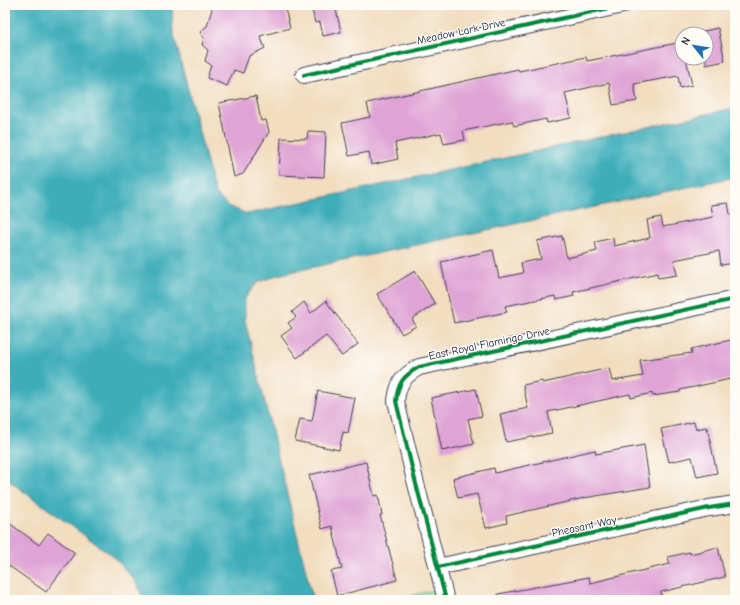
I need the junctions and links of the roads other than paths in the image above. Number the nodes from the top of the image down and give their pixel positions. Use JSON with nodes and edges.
{"nodes":[{"id":1,"x":623,"y":5,"type":"edge"},
{"id":2,"x":304,"y":75,"type":"dead end"},
{"id":3,"x":735,"y":299,"type":"edge"},
{"id":4,"x":735,"y":504,"type":"edge"},
{"id":5,"x":438,"y":567,"type":"junction"},
{"id":6,"x":446,"y":600,"type":"edge"}],
"edges":[{"from":1,"to":2,"type":"street","name":"Meadow Lark Drive"},
{"from":3,"to":5,"type":"street","name":"East Royal Flamingo Drive"},
{"from":4,"to":5,"type":"street","name":"Pheasant Way"},
{"from":5,"to":6,"type":"street","name":"East Royal Flamingo Drive"}]}
